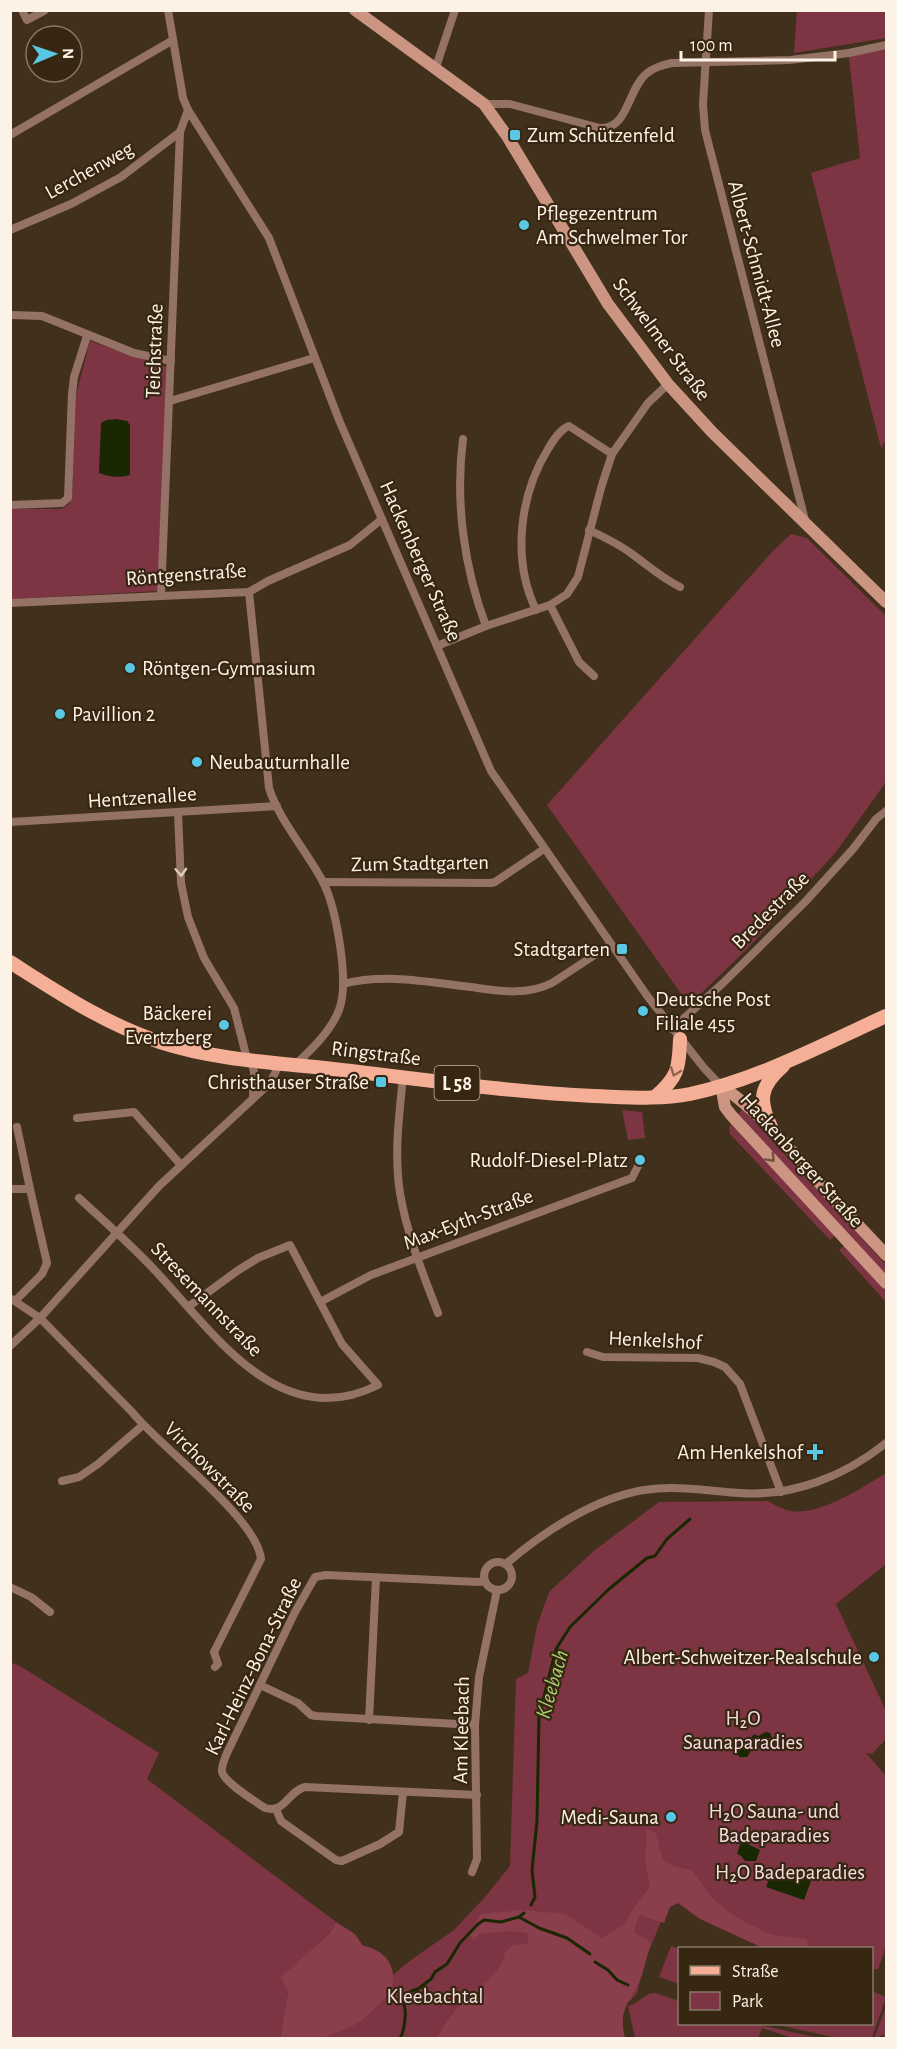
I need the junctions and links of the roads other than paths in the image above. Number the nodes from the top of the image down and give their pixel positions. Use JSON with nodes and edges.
{"nodes":[{"id":1,"x":22,"y":10,"type":"edge"},
{"id":2,"x":168,"y":10,"type":"edge"},
{"id":3,"x":355,"y":10,"type":"edge"},
{"id":4,"x":455,"y":10,"type":"edge"},
{"id":5,"x":709,"y":10,"type":"edge"},
{"id":6,"x":44,"y":11,"type":"edge"},
{"id":7,"x":173,"y":40,"type":"junction"},
{"id":8,"x":886,"y":45,"type":"edge"},
{"id":9,"x":706,"y":63,"type":"junction"},
{"id":10,"x":435,"y":70,"type":"junction"},
{"id":11,"x":484,"y":104,"type":"junction"},
{"id":12,"x":188,"y":110,"type":"junction"},
{"id":13,"x":180,"y":132,"type":"junction"},
{"id":14,"x":10,"y":135,"type":"edge"},
{"id":15,"x":10,"y":230,"type":"edge"},
{"id":16,"x":10,"y":315,"type":"edge"},
{"id":17,"x":87,"y":336,"type":"junction"},
{"id":18,"x":314,"y":358,"type":"junction"},
{"id":19,"x":171,"y":361,"type":"junction"},
{"id":20,"x":669,"y":384,"type":"junction"},
{"id":21,"x":170,"y":401,"type":"junction"},
{"id":22,"x":463,"y":439,"type":"dead end"},
{"id":23,"x":612,"y":454,"type":"junction"},
{"id":24,"x":10,"y":505,"type":"edge"},
{"id":25,"x":382,"y":519,"type":"junction"},
{"id":26,"x":806,"y":523,"type":"junction"},
{"id":27,"x":589,"y":530,"type":"junction"},
{"id":28,"x":680,"y":587,"type":"dead end"},
{"id":29,"x":249,"y":592,"type":"junction"},
{"id":30,"x":161,"y":595,"type":"junction"},
{"id":31,"x":886,"y":602,"type":"edge"},
{"id":32,"x":10,"y":603,"type":"edge"},
{"id":33,"x":550,"y":605,"type":"junction"},
{"id":34,"x":536,"y":610,"type":"junction"},
{"id":35,"x":486,"y":626,"type":"junction"},
{"id":36,"x":437,"y":646,"type":"junction"},
{"id":37,"x":594,"y":676,"type":"dead end"},
{"id":38,"x":277,"y":806,"type":"junction"},
{"id":39,"x":886,"y":811,"type":"edge"},
{"id":40,"x":178,"y":813,"type":"junction"},
{"id":41,"x":10,"y":822,"type":"edge"},
{"id":42,"x":544,"y":849,"type":"junction"},
{"id":43,"x":323,"y":882,"type":"junction"},
{"id":44,"x":610,"y":945,"type":"junction"},
{"id":45,"x":10,"y":962,"type":"edge"},
{"id":46,"x":343,"y":984,"type":"junction"},
{"id":47,"x":886,"y":1016,"type":"edge"},
{"id":48,"x":676,"y":1034,"type":"junction"},
{"id":49,"x":249,"y":1060,"type":"junction"},
{"id":50,"x":277,"y":1062,"type":"junction"},
{"id":51,"x":786,"y":1062,"type":"junction"},
{"id":52,"x":296,"y":1064,"type":"junction"},
{"id":53,"x":403,"y":1077,"type":"junction"},
{"id":54,"x":721,"y":1086,"type":"junction"},
{"id":55,"x":655,"y":1097,"type":"junction"},
{"id":56,"x":253,"y":1098,"type":"junction"},
{"id":57,"x":77,"y":1118,"type":"dead end"},
{"id":58,"x":17,"y":1127,"type":"dead end"},
{"id":59,"x":771,"y":1127,"type":"junction"},
{"id":60,"x":640,"y":1162,"type":"dead end"},
{"id":61,"x":181,"y":1165,"type":"junction"},
{"id":62,"x":10,"y":1189,"type":"edge"},
{"id":63,"x":30,"y":1189,"type":"junction"},
{"id":64,"x":79,"y":1198,"type":"dead end"},
{"id":65,"x":117,"y":1233,"type":"junction"},
{"id":66,"x":886,"y":1255,"type":"edge"},
{"id":67,"x":418,"y":1258,"type":"junction"},
{"id":68,"x":886,"y":1283,"type":"edge"},
{"id":69,"x":13,"y":1299,"type":"edge"},
{"id":70,"x":320,"y":1302,"type":"junction"},
{"id":71,"x":188,"y":1307,"type":"junction"},
{"id":72,"x":438,"y":1312,"type":"dead end"},
{"id":73,"x":40,"y":1318,"type":"junction"},
{"id":74,"x":10,"y":1346,"type":"edge"},
{"id":75,"x":587,"y":1352,"type":"dead end"},
{"id":76,"x":143,"y":1425,"type":"junction"},
{"id":77,"x":886,"y":1443,"type":"edge"},
{"id":78,"x":62,"y":1481,"type":"dead end"},
{"id":79,"x":781,"y":1492,"type":"junction"},
{"id":80,"x":506,"y":1564,"type":"junction"},
{"id":81,"x":376,"y":1578,"type":"junction"},
{"id":82,"x":485,"y":1581,"type":"junction"},
{"id":83,"x":10,"y":1587,"type":"edge"},
{"id":84,"x":497,"y":1590,"type":"junction"},
{"id":85,"x":50,"y":1612,"type":"dead end"},
{"id":86,"x":215,"y":1667,"type":"dead end"},
{"id":87,"x":260,"y":1685,"type":"junction"},
{"id":88,"x":369,"y":1720,"type":"junction"},
{"id":89,"x":476,"y":1725,"type":"junction"},
{"id":90,"x":403,"y":1792,"type":"junction"},
{"id":91,"x":477,"y":1795,"type":"junction"},
{"id":92,"x":276,"y":1809,"type":"junction"},
{"id":93,"x":472,"y":1872,"type":"dead end"}],
"edges":[{"from":1,"to":6,"type":"street"},
{"from":2,"to":7,"type":"street","name":"Hackenberger Straße"},
{"from":3,"to":10,"type":"street","name":"Schwelmer Straße"},
{"from":4,"to":10,"type":"street"},
{"from":5,"to":9,"type":"street","name":"Albert-Schmidt-Allee"},
{"from":7,"to":12,"type":"street","name":"Hackenberger Straße"},
{"from":7,"to":14,"type":"street"},
{"from":8,"to":9,"type":"street"},
{"from":9,"to":11,"type":"street"},
{"from":9,"to":26,"type":"street","name":"Albert-Schmidt-Allee"},
{"from":10,"to":11,"type":"street","name":"Schwelmer Straße"},
{"from":11,"to":20,"type":"street","name":"Schwelmer Straße"},
{"from":12,"to":13,"type":"street","name":"Teichstraße"},
{"from":12,"to":18,"type":"street","name":"Hackenberger Straße"},
{"from":13,"to":15,"type":"street","name":"Lerchenweg"},
{"from":13,"to":19,"type":"street","name":"Teichstraße"},
{"from":16,"to":17,"type":"street"},
{"from":17,"to":19,"type":"street"},
{"from":17,"to":24,"type":"street"},
{"from":18,"to":21,"type":"street"},
{"from":18,"to":25,"type":"street","name":"Hackenberger Straße"},
{"from":19,"to":21,"type":"street","name":"Teichstraße"},
{"from":20,"to":23,"type":"street"},
{"from":20,"to":26,"type":"street","name":"Schwelmer Straße"},
{"from":21,"to":30,"type":"street","name":"Teichstraße"},
{"from":22,"to":35,"type":"street"},
{"from":23,"to":27,"type":"street"},
{"from":23,"to":34,"type":"street"},
{"from":25,"to":29,"type":"street","name":"Röntgenstraße"},
{"from":25,"to":36,"type":"street","name":"Hackenberger Straße"},
{"from":26,"to":31,"type":"street","name":"Schwelmer Straße"},
{"from":27,"to":28,"type":"street"},
{"from":27,"to":33,"type":"street"},
{"from":29,"to":30,"type":"street","name":"Röntgenstraße"},
{"from":29,"to":38,"type":"street"},
{"from":30,"to":32,"type":"street","name":"Röntgenstraße"},
{"from":33,"to":34,"type":"street"},
{"from":33,"to":37,"type":"street"},
{"from":34,"to":35,"type":"street"},
{"from":35,"to":36,"type":"street"},
{"from":36,"to":42,"type":"street","name":"Hackenberger Straße"},
{"from":38,"to":40,"type":"street","name":"Hentzenallee"},
{"from":38,"to":43,"type":"street"},
{"from":39,"to":48,"type":"street","name":"Bredestraße"},
{"from":40,"to":41,"type":"street","name":"Hentzenallee"},
{"from":40,"to":49,"type":"street","one_way":true},
{"from":42,"to":43,"type":"street","name":"Zum Stadtgarten"},
{"from":42,"to":44,"type":"street","name":"Hackenberger Straße"},
{"from":43,"to":46,"type":"street"},
{"from":44,"to":46,"type":"street"},
{"from":44,"to":48,"type":"street","name":"Hackenberger Straße"},
{"from":45,"to":49,"type":"main road","name":"Ringstraße","number":"L 58"},
{"from":46,"to":52,"type":"street"},
{"from":47,"to":51,"type":"main road","name":"Ringstraße","number":"L 58"},
{"from":48,"to":54,"type":"street","name":"Hackenberger Straße"},
{"from":48,"to":55,"type":"main road","one_way":true},
{"from":49,"to":50,"type":"main road","name":"Ringstraße","number":"L 58"},
{"from":49,"to":56,"type":"street"},
{"from":50,"to":52,"type":"main road","name":"Ringstraße","number":"L 58"},
{"from":50,"to":56,"type":"street"},
{"from":51,"to":54,"type":"main road","name":"Ringstraße","number":"L 58"},
{"from":51,"to":59,"type":"main road"},
{"from":52,"to":53,"type":"main road","name":"Ringstraße","number":"L 58"},
{"from":53,"to":55,"type":"main road","name":"Ringstraße","number":"L 58"},
{"from":53,"to":67,"type":"street"},
{"from":54,"to":55,"type":"main road","name":"Ringstraße","number":"L 58"},
{"from":54,"to":59,"type":"street","name":"Hackenberger Straße"},
{"from":54,"to":68,"type":"street","name":"Hackenberger Straße","one_way":true},
{"from":56,"to":61,"type":"street"},
{"from":57,"to":61,"type":"street"},
{"from":58,"to":63,"type":"street"},
{"from":59,"to":66,"type":"street","name":"Hackenberger Straße"},
{"from":60,"to":67,"type":"street","name":"Max-Eyth-Straße"},
{"from":61,"to":65,"type":"street"},
{"from":62,"to":63,"type":"street"},
{"from":63,"to":69,"type":"street"},
{"from":64,"to":65,"type":"street"},
{"from":65,"to":71,"type":"street","name":"Stresemannstraße"},
{"from":65,"to":73,"type":"street"},
{"from":67,"to":70,"type":"street","name":"Max-Eyth-Straße"},
{"from":67,"to":72,"type":"street"},
{"from":69,"to":73,"type":"street","name":"Virchowstraße"},
{"from":70,"to":71,"type":"street"},
{"from":70,"to":71,"type":"street","name":"Stresemannstraße"},
{"from":73,"to":74,"type":"street"},
{"from":73,"to":76,"type":"street","name":"Virchowstraße"},
{"from":75,"to":79,"type":"street","name":"Henkelshof"},
{"from":76,"to":78,"type":"street"},
{"from":76,"to":86,"type":"street","name":"Virchowstraße"},
{"from":77,"to":79,"type":"street"},
{"from":79,"to":80,"type":"street"},
{"from":80,"to":82,"type":"street"},
{"from":80,"to":84,"type":"street"},
{"from":81,"to":82,"type":"street","name":"Karl-Heinz-Bona-Straße"},
{"from":81,"to":87,"type":"street","name":"Karl-Heinz-Bona-Straße"},
{"from":81,"to":88,"type":"street"},
{"from":82,"to":84,"type":"street"},
{"from":83,"to":85,"type":"street"},
{"from":84,"to":89,"type":"street","name":"Am Kleebach"},
{"from":87,"to":88,"type":"street"},
{"from":87,"to":92,"type":"street","name":"Karl-Heinz-Bona-Straße"},
{"from":88,"to":89,"type":"street"},
{"from":89,"to":91,"type":"street","name":"Am Kleebach"},
{"from":90,"to":91,"type":"street"},
{"from":90,"to":92,"type":"street"},
{"from":90,"to":92,"type":"street"},
{"from":91,"to":93,"type":"street","name":"Am Kleebach"}]}
